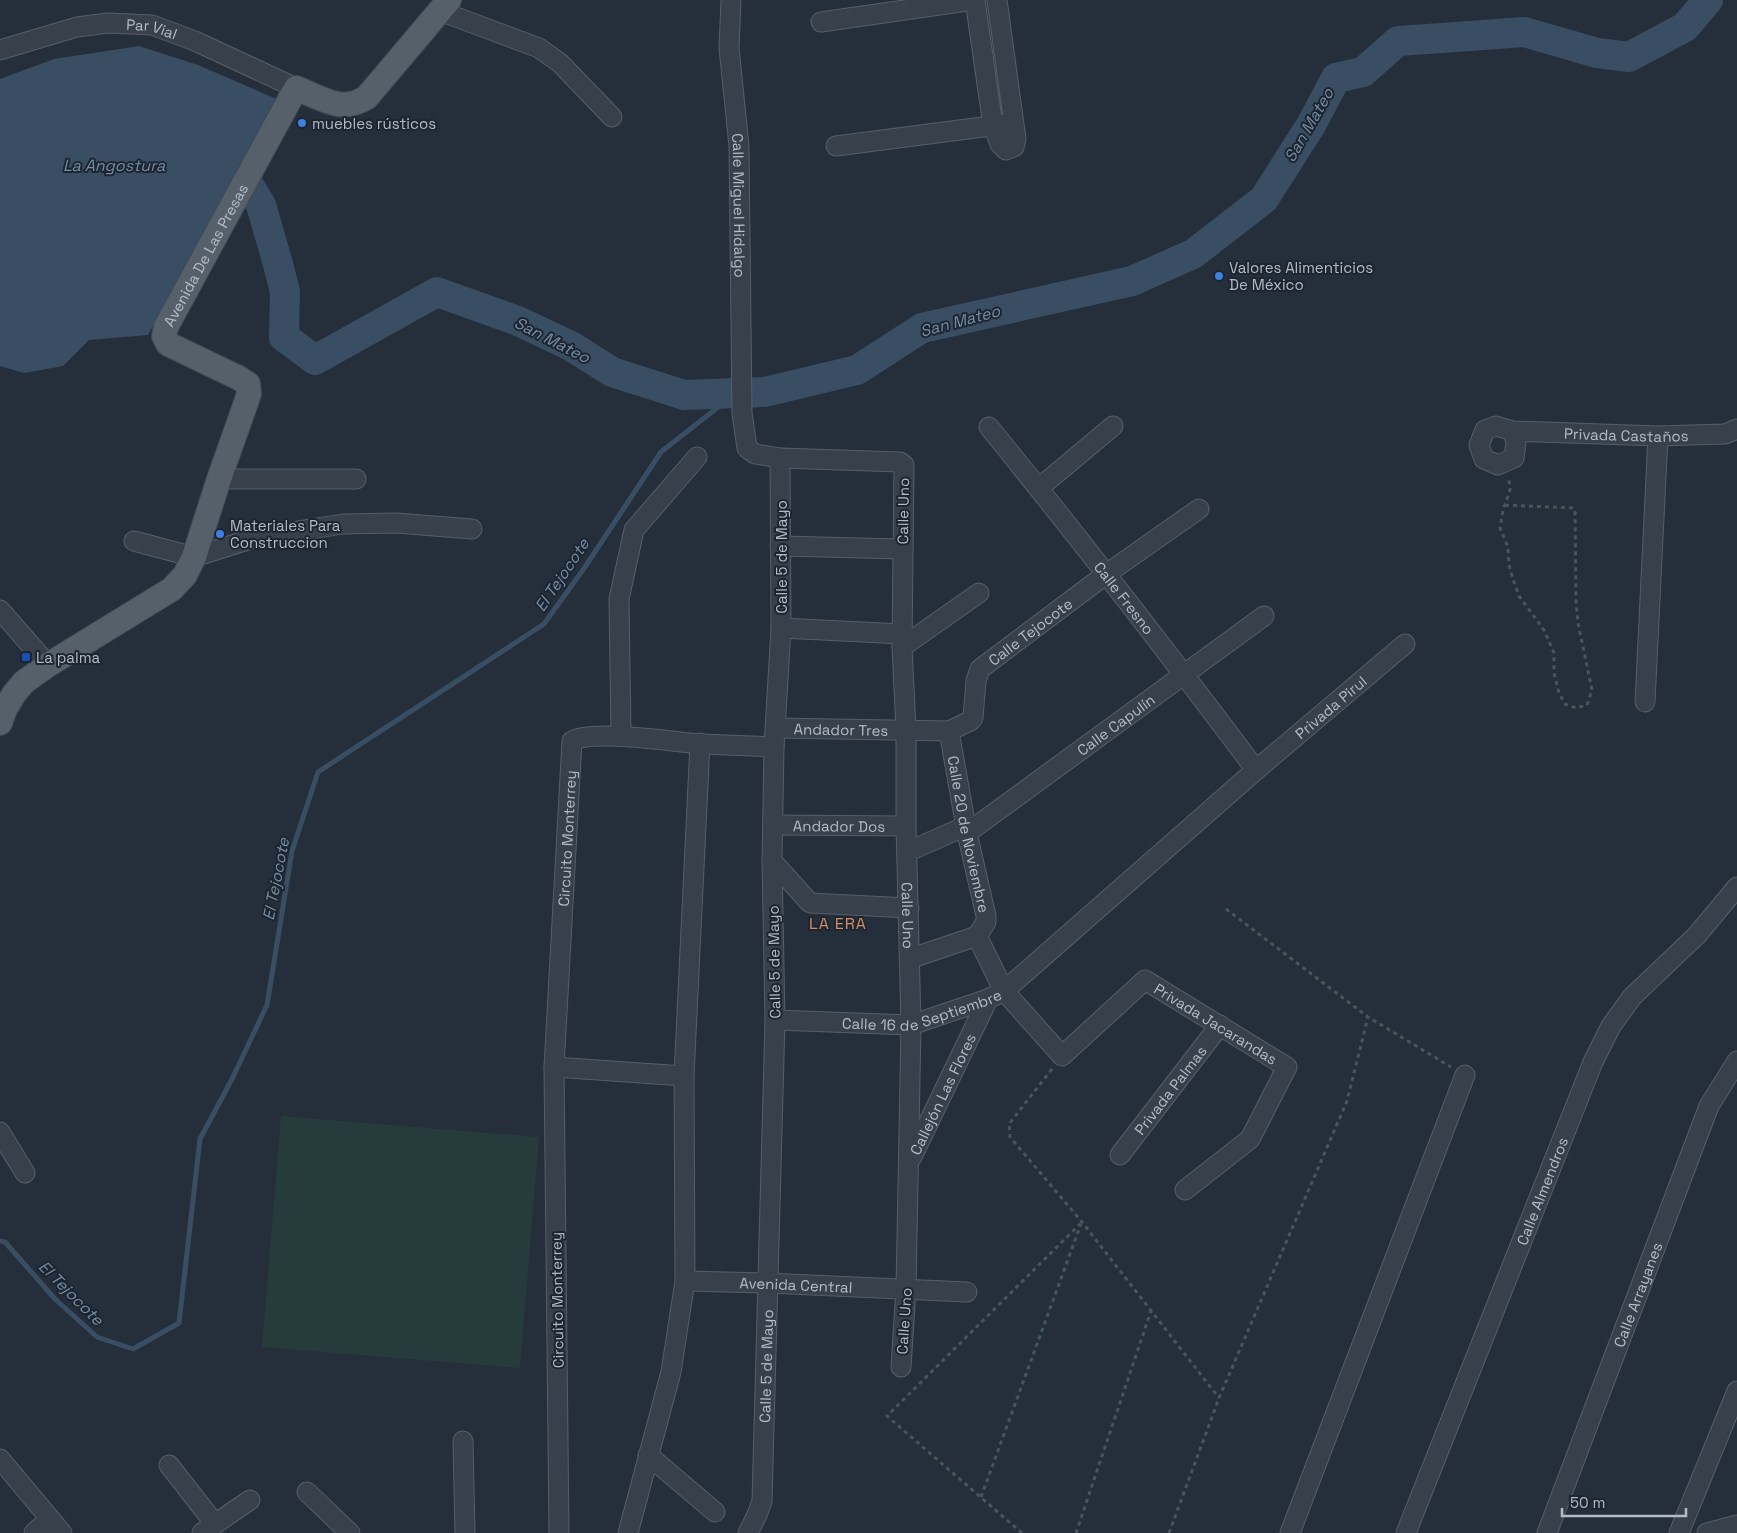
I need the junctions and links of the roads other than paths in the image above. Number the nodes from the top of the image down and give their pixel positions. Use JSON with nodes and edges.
{"nodes":[{"id":1,"x":731,"y":0,"type":"edge"},
{"id":2,"x":974,"y":0,"type":"edge"},
{"id":3,"x":997,"y":0,"type":"edge"},
{"id":4,"x":445,"y":5,"type":"edge"},
{"id":5,"x":821,"y":22,"type":"dead end"},
{"id":6,"x":0,"y":50,"type":"edge"},
{"id":7,"x":296,"y":88,"type":"junction"},
{"id":8,"x":612,"y":117,"type":"dead end"},
{"id":9,"x":1014,"y":123,"type":"junction"},
{"id":10,"x":993,"y":126,"type":"junction"},
{"id":11,"x":836,"y":146,"type":"dead end"},
{"id":12,"x":1113,"y":426,"type":"dead end"},
{"id":13,"x":989,"y":427,"type":"dead end"},
{"id":14,"x":1737,"y":429,"type":"edge"},
{"id":15,"x":1513,"y":431,"type":"junction"},
{"id":16,"x":1658,"y":436,"type":"junction"},
{"id":17,"x":697,"y":457,"type":"dead end"},
{"id":18,"x":780,"y":458,"type":"junction"},
{"id":19,"x":219,"y":479,"type":"junction"},
{"id":20,"x":356,"y":479,"type":"dead end"},
{"id":21,"x":1039,"y":488,"type":"junction"},
{"id":22,"x":1198,"y":509,"type":"dead end"},
{"id":23,"x":472,"y":529,"type":"dead end"},
{"id":24,"x":134,"y":542,"type":"dead end"},
{"id":25,"x":780,"y":546,"type":"junction"},
{"id":26,"x":902,"y":550,"type":"junction"},
{"id":27,"x":194,"y":557,"type":"junction"},
{"id":28,"x":1105,"y":575,"type":"junction"},
{"id":29,"x":979,"y":593,"type":"dead end"},
{"id":30,"x":0,"y":610,"type":"edge"},
{"id":31,"x":1264,"y":616,"type":"dead end"},
{"id":32,"x":781,"y":628,"type":"junction"},
{"id":33,"x":902,"y":640,"type":"junction"},
{"id":34,"x":1405,"y":644,"type":"dead end"},
{"id":35,"x":48,"y":664,"type":"junction"},
{"id":36,"x":1184,"y":675,"type":"junction"},
{"id":37,"x":1645,"y":702,"type":"dead end"},
{"id":38,"x":0,"y":723,"type":"edge"},
{"id":39,"x":776,"y":728,"type":"junction"},
{"id":40,"x":906,"y":730,"type":"junction"},
{"id":41,"x":949,"y":731,"type":"junction"},
{"id":42,"x":621,"y":736,"type":"junction"},
{"id":43,"x":700,"y":744,"type":"junction"},
{"id":44,"x":774,"y":747,"type":"junction"},
{"id":45,"x":1256,"y":770,"type":"junction"},
{"id":46,"x":773,"y":825,"type":"junction"},
{"id":47,"x":906,"y":826,"type":"junction"},
{"id":48,"x":966,"y":829,"type":"junction"},
{"id":49,"x":906,"y":852,"type":"junction"},
{"id":50,"x":772,"y":861,"type":"junction"},
{"id":51,"x":1737,"y":887,"type":"edge"},
{"id":52,"x":909,"y":908,"type":"junction"},
{"id":53,"x":977,"y":936,"type":"junction"},
{"id":54,"x":909,"y":959,"type":"junction"},
{"id":55,"x":996,"y":995,"type":"junction"},
{"id":56,"x":775,"y":1020,"type":"junction"},
{"id":57,"x":911,"y":1025,"type":"junction"},
{"id":58,"x":1220,"y":1025,"type":"junction"},
{"id":59,"x":1737,"y":1061,"type":"edge"},
{"id":60,"x":554,"y":1067,"type":"junction"},
{"id":61,"x":1464,"y":1075,"type":"road end"},
{"id":62,"x":684,"y":1076,"type":"junction"},
{"id":63,"x":0,"y":1132,"type":"edge"},
{"id":64,"x":1120,"y":1155,"type":"dead end"},
{"id":65,"x":909,"y":1163,"type":"junction"},
{"id":66,"x":25,"y":1173,"type":"dead end"},
{"id":67,"x":1185,"y":1190,"type":"dead end"},
{"id":68,"x":685,"y":1281,"type":"junction"},
{"id":69,"x":767,"y":1283,"type":"junction"},
{"id":70,"x":906,"y":1289,"type":"junction"},
{"id":71,"x":966,"y":1292,"type":"dead end"},
{"id":72,"x":901,"y":1367,"type":"dead end"},
{"id":73,"x":1737,"y":1391,"type":"edge"},
{"id":74,"x":463,"y":1442,"type":"dead end"},
{"id":75,"x":648,"y":1455,"type":"junction"},
{"id":76,"x":0,"y":1459,"type":"edge"},
{"id":77,"x":169,"y":1465,"type":"dead end"},
{"id":78,"x":307,"y":1492,"type":"dead end"},
{"id":79,"x":250,"y":1500,"type":"dead end"},
{"id":80,"x":715,"y":1512,"type":"dead end"},
{"id":81,"x":1737,"y":1525,"type":"edge"},
{"id":82,"x":56,"y":1526,"type":"edge"},
{"id":83,"x":208,"y":1528,"type":"edge"},
{"id":84,"x":34,"y":1533,"type":"edge"},
{"id":85,"x":350,"y":1533,"type":"edge"},
{"id":86,"x":465,"y":1533,"type":"edge"},
{"id":87,"x":559,"y":1533,"type":"edge"},
{"id":88,"x":628,"y":1533,"type":"edge"},
{"id":89,"x":748,"y":1533,"type":"edge"},
{"id":90,"x":1290,"y":1533,"type":"edge"},
{"id":91,"x":1406,"y":1533,"type":"edge"},
{"id":92,"x":1547,"y":1533,"type":"edge"},
{"id":93,"x":1679,"y":1533,"type":"edge"},
{"id":94,"x":1707,"y":1533,"type":"edge"}],
"edges":[{"from":1,"to":18,"type":"street","name":"Calle Miguel Hidalgo"},
{"from":2,"to":5,"type":"street"},
{"from":2,"to":10,"type":"street"},
{"from":3,"to":9,"type":"street"},
{"from":4,"to":7,"type":"main road"},
{"from":4,"to":8,"type":"street"},
{"from":6,"to":7,"type":"street","name":"Par Vial"},
{"from":7,"to":19,"type":"main road","name":"Avenida De Las Presas"},
{"from":9,"to":10,"type":"street"},
{"from":9,"to":10,"type":"street"},
{"from":10,"to":11,"type":"street"},
{"from":12,"to":21,"type":"street"},
{"from":13,"to":21,"type":"street","name":"Calle Fresno"},
{"from":14,"to":16,"type":"street","name":"Privada Castaños"},
{"from":15,"to":15,"type":"street","name":"Privada Castaños"},
{"from":15,"to":16,"type":"street","name":"Privada Castaños"},
{"from":16,"to":37,"type":"street"},
{"from":17,"to":42,"type":"street"},
{"from":18,"to":25,"type":"street","name":"Calle 5 de Mayo"},
{"from":18,"to":26,"type":"street","name":"Calle Uno"},
{"from":19,"to":20,"type":"street"},
{"from":19,"to":27,"type":"main road","name":"Avenida De Las Presas"},
{"from":21,"to":28,"type":"street","name":"Calle Fresno"},
{"from":22,"to":28,"type":"street"},
{"from":23,"to":27,"type":"street"},
{"from":24,"to":27,"type":"street"},
{"from":25,"to":26,"type":"street"},
{"from":25,"to":32,"type":"street","name":"Calle 5 de Mayo"},
{"from":26,"to":33,"type":"street","name":"Calle Uno"},
{"from":27,"to":35,"type":"main road","name":"Avenida De Las Presas"},
{"from":28,"to":36,"type":"street","name":"Calle Fresno"},
{"from":28,"to":41,"type":"street","name":"Calle Tejocote"},
{"from":29,"to":33,"type":"street"},
{"from":30,"to":35,"type":"street"},
{"from":31,"to":36,"type":"street","name":"Calle Capulín"},
{"from":32,"to":33,"type":"street"},
{"from":32,"to":39,"type":"street","name":"Calle 5 de Mayo"},
{"from":33,"to":40,"type":"street","name":"Calle Uno"},
{"from":34,"to":45,"type":"street","name":"Privada Pirul"},
{"from":35,"to":38,"type":"main road","name":"Avenida De Las Presas"},
{"from":36,"to":45,"type":"street","name":"Calle Fresno"},
{"from":36,"to":48,"type":"street","name":"Calle Capulín"},
{"from":39,"to":40,"type":"street","name":"Andador Tres"},
{"from":39,"to":44,"type":"street","name":"Calle 5 de Mayo"},
{"from":40,"to":41,"type":"street","name":"Calle Tejocote"},
{"from":40,"to":47,"type":"street","name":"Calle Uno"},
{"from":41,"to":48,"type":"street","name":"Calle 20 de Noviembre"},
{"from":42,"to":43,"type":"street","name":"Circuito Monterrey"},
{"from":42,"to":60,"type":"street","name":"Circuito Monterrey"},
{"from":43,"to":44,"type":"street","name":"Circuito Monterrey"},
{"from":43,"to":62,"type":"street"},
{"from":44,"to":46,"type":"street","name":"Calle 5 de Mayo"},
{"from":45,"to":55,"type":"street"},
{"from":46,"to":47,"type":"street","name":"Andador Dos"},
{"from":46,"to":50,"type":"street","name":"Calle 5 de Mayo"},
{"from":47,"to":49,"type":"street","name":"Calle Uno"},
{"from":48,"to":49,"type":"street","name":"Calle Capulín"},
{"from":48,"to":53,"type":"street","name":"Calle 20 de Noviembre"},
{"from":49,"to":52,"type":"street","name":"Calle Uno"},
{"from":50,"to":52,"type":"street"},
{"from":50,"to":56,"type":"street","name":"Calle 5 de Mayo"},
{"from":51,"to":91,"type":"street","name":"Calle Almendros"},
{"from":52,"to":54,"type":"street","name":"Calle Uno"},
{"from":53,"to":54,"type":"street"},
{"from":53,"to":55,"type":"street","name":"Calle 16 de Septiembre"},
{"from":54,"to":57,"type":"street","name":"Calle Uno"},
{"from":55,"to":57,"type":"street","name":"Calle 16 de Septiembre"},
{"from":55,"to":58,"type":"street","name":"Privada Jacarandas"},
{"from":55,"to":65,"type":"street","name":"Callejón Las Flores"},
{"from":56,"to":57,"type":"street","name":"Calle 16 de Septiembre"},
{"from":56,"to":69,"type":"street","name":"Calle 5 de Mayo"},
{"from":57,"to":65,"type":"street","name":"Calle Uno"},
{"from":58,"to":64,"type":"street","name":"Privada Palmas"},
{"from":58,"to":67,"type":"street","name":"Privada Jacarandas"},
{"from":59,"to":92,"type":"street","name":"Calle Arrayanes"},
{"from":60,"to":62,"type":"street"},
{"from":60,"to":87,"type":"street","name":"Circuito Monterrey"},
{"from":61,"to":90,"type":"street"},
{"from":62,"to":68,"type":"street"},
{"from":63,"to":66,"type":"street"},
{"from":65,"to":70,"type":"street","name":"Calle Uno"},
{"from":68,"to":69,"type":"street","name":"Avenida Central"},
{"from":68,"to":75,"type":"street"},
{"from":69,"to":70,"type":"street","name":"Avenida Central"},
{"from":69,"to":89,"type":"street","name":"Calle 5 de Mayo"},
{"from":70,"to":71,"type":"street","name":"Avenida Central"},
{"from":70,"to":72,"type":"street","name":"Calle Uno"},
{"from":73,"to":93,"type":"street"},
{"from":74,"to":86,"type":"street"},
{"from":75,"to":80,"type":"street"},
{"from":75,"to":88,"type":"street"},
{"from":76,"to":82,"type":"street"},
{"from":77,"to":83,"type":"street"},
{"from":78,"to":85,"type":"street"},
{"from":79,"to":83,"type":"street"},
{"from":81,"to":94,"type":"street"},
{"from":82,"to":84,"type":"street"}]}
